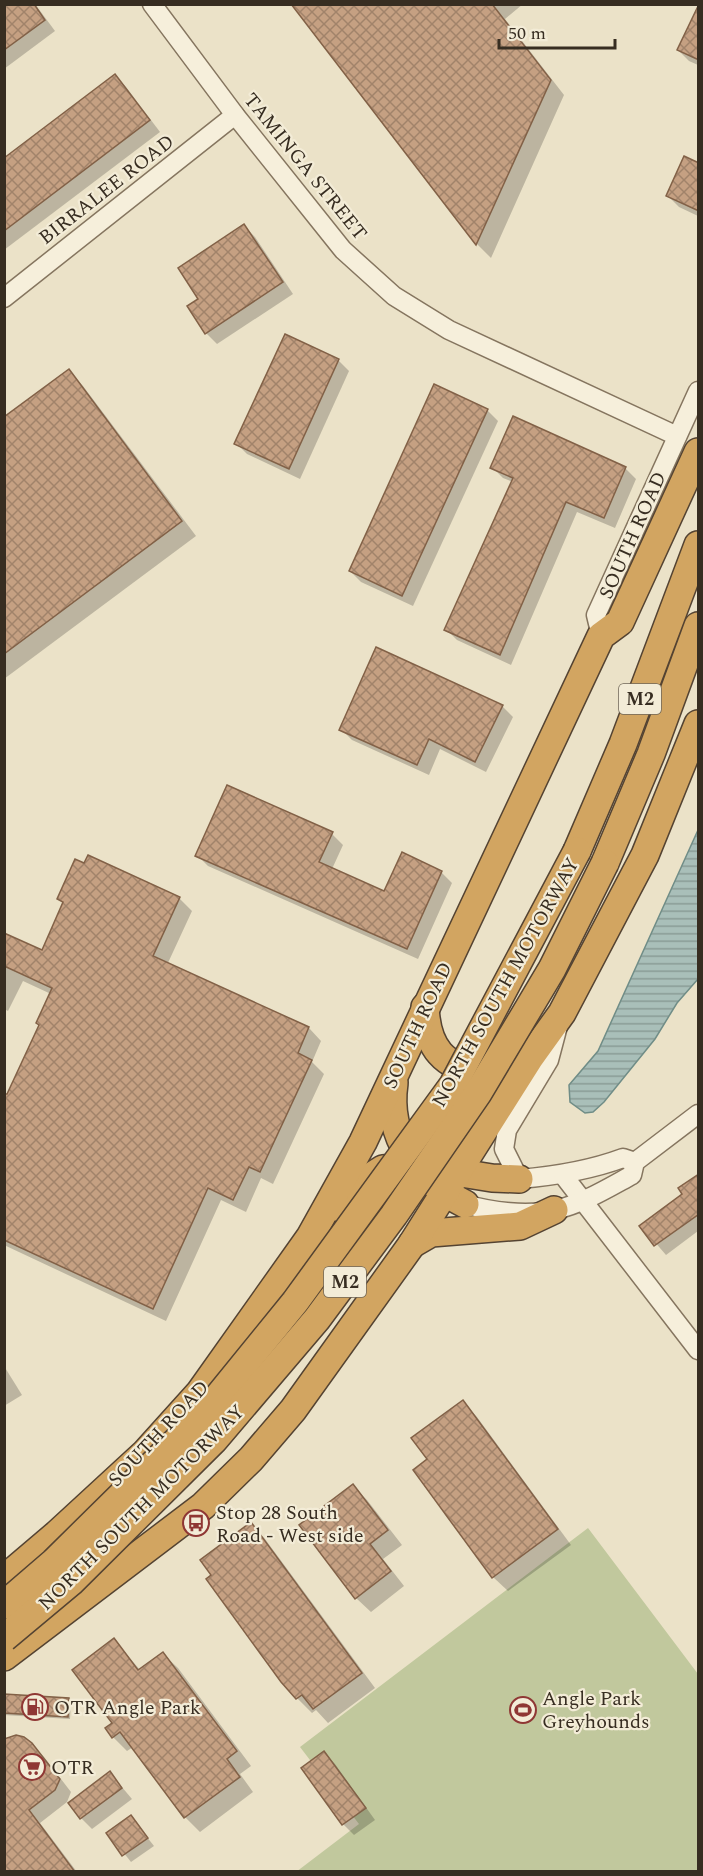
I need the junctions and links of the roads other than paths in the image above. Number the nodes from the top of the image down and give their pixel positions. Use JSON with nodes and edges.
{"nodes":[{"id":1,"x":152,"y":4,"type":"edge"},
{"id":2,"x":235,"y":115,"type":"junction"},
{"id":3,"x":4,"y":298,"type":"edge"},
{"id":4,"x":699,"y":391,"type":"edge"},
{"id":5,"x":688,"y":444,"type":"edge"},
{"id":6,"x":699,"y":544,"type":"edge"},
{"id":7,"x":699,"y":626,"type":"edge"},
{"id":8,"x":699,"y":724,"type":"edge"},
{"id":9,"x":425,"y":1007,"type":"junction"},
{"id":10,"x":562,"y":1013,"type":"junction"},
{"id":11,"x":529,"y":1059,"type":"junction"},
{"id":12,"x":699,"y":1114,"type":"edge"},
{"id":13,"x":635,"y":1162,"type":"junction"},
{"id":14,"x":417,"y":1166,"type":"junction"},
{"id":15,"x":563,"y":1175,"type":"junction"},
{"id":16,"x":519,"y":1179,"type":"junction"},
{"id":17,"x":456,"y":1190,"type":"junction"},
{"id":18,"x":582,"y":1200,"type":"junction"},
{"id":19,"x":554,"y":1210,"type":"junction"},
{"id":20,"x":310,"y":1237,"type":"junction"},
{"id":21,"x":412,"y":1244,"type":"junction"},
{"id":22,"x":290,"y":1265,"type":"junction"},
{"id":23,"x":359,"y":1320,"type":"junction"},
{"id":24,"x":699,"y":1350,"type":"edge"},
{"id":25,"x":6,"y":1573,"type":"edge"},
{"id":26,"x":4,"y":1605,"type":"edge"},
{"id":27,"x":49,"y":1623,"type":"junction"},
{"id":28,"x":4,"y":1638,"type":"edge"},
{"id":29,"x":4,"y":1657,"type":"edge"}],
"edges":[{"from":1,"to":2,"type":"street","name":"TAMINGA STREET"},
{"from":2,"to":3,"type":"street","name":"BIRRALEE ROAD"},
{"from":2,"to":5,"type":"street","name":"TAMINGA STREET"},
{"from":4,"to":5,"type":"street"},
{"from":5,"to":9,"type":"highway","name":"SOUTH ROAD"},
{"from":6,"to":26,"type":"highway","name":"NORTH SOUTH MOTORWAY","number":"M2","bridge":true},
{"from":7,"to":28,"type":"highway","name":"NORTH SOUTH MOTORWAY","number":"M2","bridge":true},
{"from":8,"to":10,"type":"highway"},
{"from":9,"to":11,"type":"highway"},
{"from":9,"to":14,"type":"highway"},
{"from":9,"to":20,"type":"highway","name":"SOUTH ROAD"},
{"from":10,"to":11,"type":"highway"},
{"from":10,"to":16,"type":"street"},
{"from":11,"to":17,"type":"highway"},
{"from":12,"to":13,"type":"street"},
{"from":13,"to":15,"type":"street"},
{"from":13,"to":18,"type":"street"},
{"from":14,"to":17,"type":"highway"},
{"from":14,"to":20,"type":"highway"},
{"from":15,"to":16,"type":"street"},
{"from":15,"to":18,"type":"street"},
{"from":16,"to":17,"type":"highway"},
{"from":17,"to":19,"type":"street"},
{"from":17,"to":21,"type":"highway"},
{"from":18,"to":19,"type":"street"},
{"from":18,"to":24,"type":"street"},
{"from":19,"to":21,"type":"highway"},
{"from":20,"to":22,"type":"highway","name":"SOUTH ROAD"},
{"from":21,"to":23,"type":"highway"},
{"from":22,"to":23,"type":"highway"},
{"from":22,"to":25,"type":"highway","name":"SOUTH ROAD"},
{"from":23,"to":27,"type":"highway"},
{"from":25,"to":27,"type":"street"},
{"from":27,"to":29,"type":"highway"}]}
